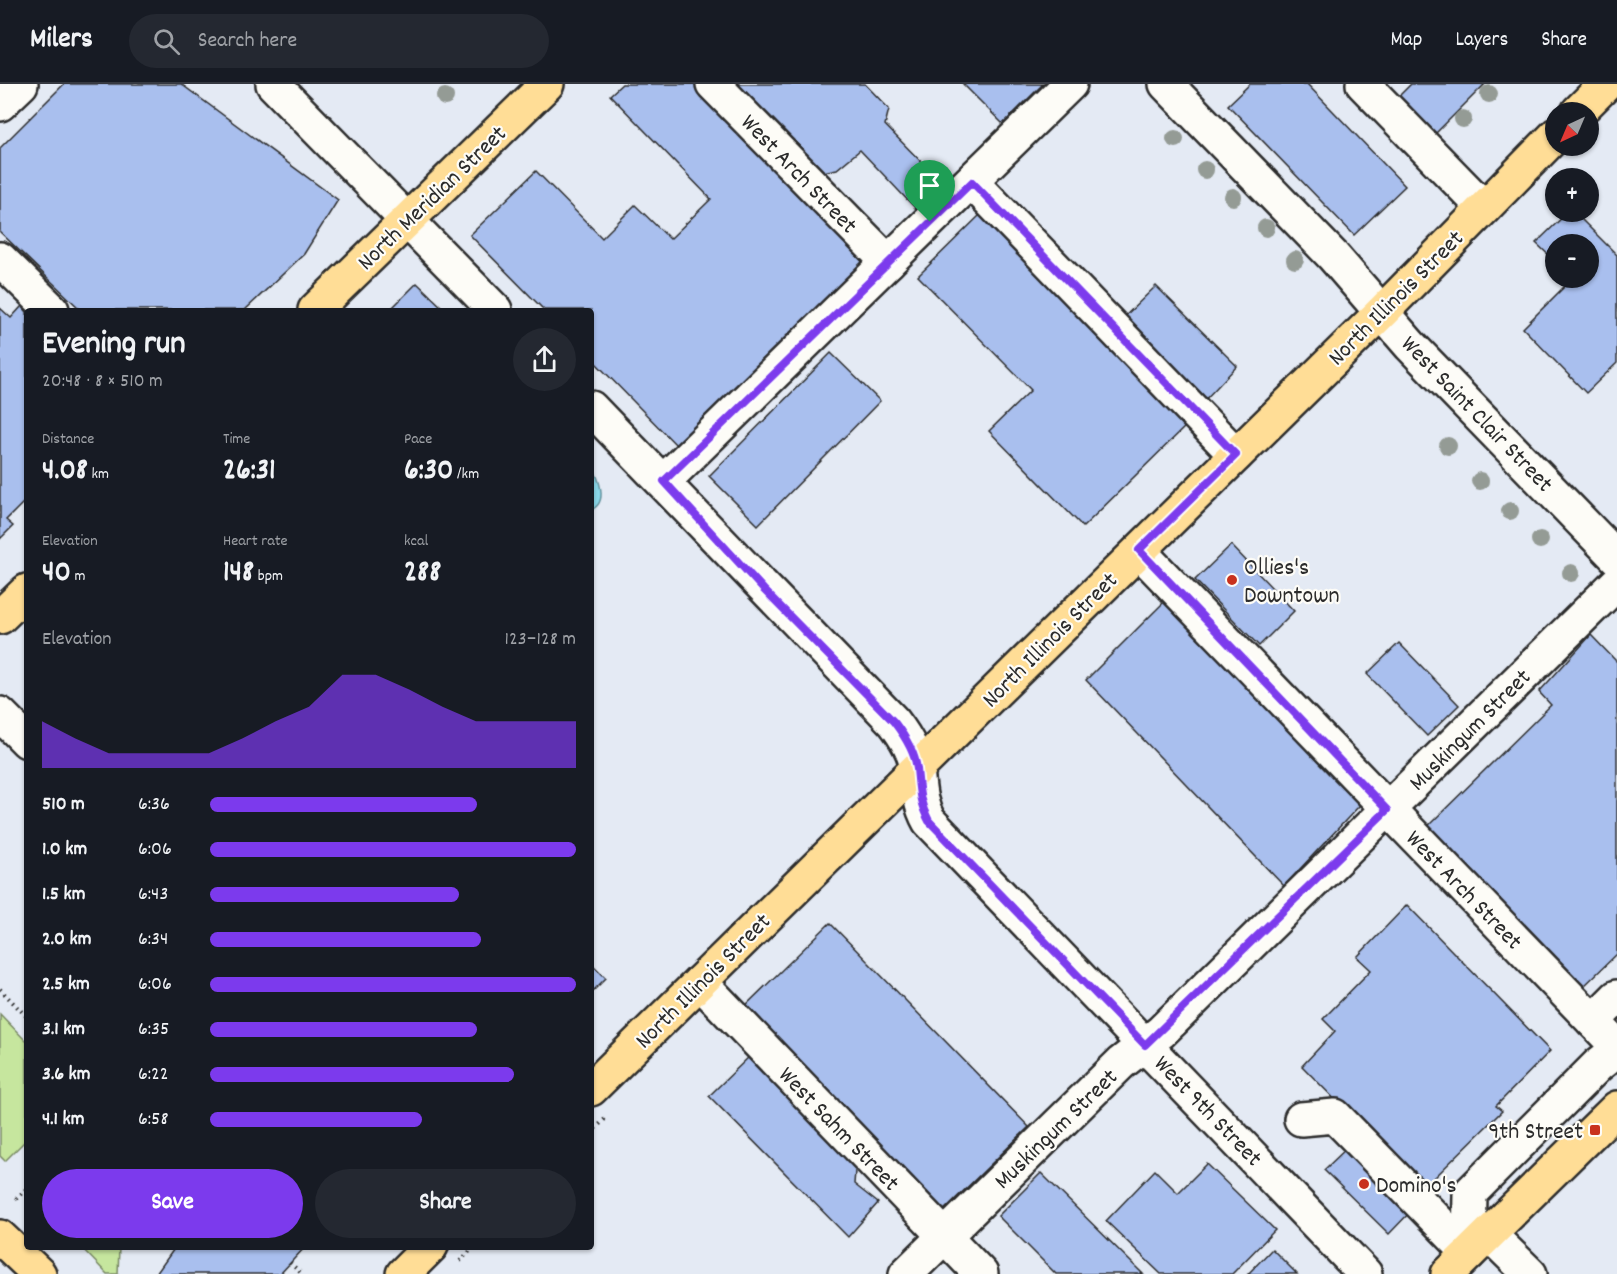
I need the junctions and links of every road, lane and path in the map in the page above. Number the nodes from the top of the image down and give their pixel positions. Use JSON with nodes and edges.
{"nodes":[{"id":1,"x":21,"y":84,"type":"edge"},
{"id":2,"x":273,"y":84,"type":"edge"},
{"id":3,"x":547,"y":84,"type":"edge"},
{"id":4,"x":713,"y":84,"type":"edge"},
{"id":5,"x":1070,"y":84,"type":"edge"},
{"id":6,"x":1166,"y":84,"type":"edge"},
{"id":7,"x":1606,"y":84,"type":"edge"},
{"id":8,"x":1380,"y":90,"type":"edge"},
{"id":9,"x":1588,"y":102,"type":"edge"},
{"id":10,"x":0,"y":104,"type":"edge"},
{"id":11,"x":1545,"y":146,"type":"edge"},
{"id":12,"x":972,"y":182,"type":"junction"},
{"id":13,"x":1484,"y":208,"type":"junction"},
{"id":14,"x":407,"y":220,"type":"junction"},
{"id":15,"x":0,"y":259,"type":"edge"},
{"id":16,"x":888,"y":262,"type":"junction"},
{"id":17,"x":50,"y":308,"type":"edge"},
{"id":18,"x":317,"y":308,"type":"edge"},
{"id":19,"x":493,"y":308,"type":"edge"},
{"id":20,"x":1383,"y":311,"type":"junction"},
{"id":21,"x":594,"y":411,"type":"edge"},
{"id":22,"x":1236,"y":455,"type":"junction"},
{"id":23,"x":664,"y":481,"type":"junction"},
{"id":24,"x":1139,"y":550,"type":"junction"},
{"id":25,"x":1617,"y":558,"type":"edge"},
{"id":26,"x":24,"y":594,"type":"edge"},
{"id":27,"x":1611,"y":601,"type":"edge"},
{"id":28,"x":0,"y":617,"type":"edge"},
{"id":29,"x":0,"y":714,"type":"edge"},
{"id":30,"x":24,"y":738,"type":"edge"},
{"id":31,"x":917,"y":769,"type":"junction"},
{"id":32,"x":1387,"y":810,"type":"junction"},
{"id":33,"x":700,"y":982,"type":"junction"},
{"id":34,"x":0,"y":989,"type":"edge"},
{"id":35,"x":1617,"y":997,"type":"edge"},
{"id":36,"x":24,"y":1014,"type":"edge"},
{"id":37,"x":1593,"y":1021,"type":"junction"},
{"id":38,"x":1145,"y":1045,"type":"junction"},
{"id":39,"x":1617,"y":1048,"type":"edge"},
{"id":40,"x":594,"y":1086,"type":"edge"},
{"id":41,"x":1617,"y":1108,"type":"edge"},
{"id":42,"x":1301,"y":1119,"type":"dead end"},
{"id":43,"x":24,"y":1191,"type":"edge"},
{"id":44,"x":16,"y":1199,"type":"dead end"},
{"id":45,"x":0,"y":1237,"type":"edge"},
{"id":46,"x":944,"y":1237,"type":"junction"},
{"id":47,"x":427,"y":1250,"type":"edge"},
{"id":48,"x":1469,"y":1254,"type":"edge"},
{"id":49,"x":290,"y":1263,"type":"dead end"},
{"id":50,"x":39,"y":1274,"type":"edge"},
{"id":51,"x":302,"y":1274,"type":"edge"},
{"id":52,"x":403,"y":1274,"type":"edge"},
{"id":53,"x":906,"y":1274,"type":"edge"},
{"id":54,"x":981,"y":1274,"type":"edge"},
{"id":55,"x":1365,"y":1274,"type":"edge"},
{"id":56,"x":1530,"y":1274,"type":"edge"}],
"edges":[{"from":1,"to":10,"type":"street"},
{"from":2,"to":14,"type":"street"},
{"from":3,"to":14,"type":"main road","name":"North Meridian Street"},
{"from":4,"to":16,"type":"street","name":"West Arch Street"},
{"from":5,"to":12,"type":"street"},
{"from":6,"to":20,"type":"street","name":"West Saint Clair Street"},
{"from":7,"to":9,"type":"main road"},
{"from":8,"to":13,"type":"street"},
{"from":11,"to":13,"type":"main road","name":"North Illinois Street"},
{"from":12,"to":16,"type":"street"},
{"from":12,"to":22,"type":"street"},
{"from":13,"to":20,"type":"main road","name":"North Illinois Street"},
{"from":14,"to":18,"type":"main road","name":"North Meridian Street"},
{"from":14,"to":19,"type":"street"},
{"from":15,"to":17,"type":"street"},
{"from":16,"to":23,"type":"street"},
{"from":20,"to":22,"type":"main road","name":"North Illinois Street"},
{"from":20,"to":25,"type":"street","name":"West Saint Clair Street"},
{"from":21,"to":23,"type":"street","name":"West 9th Street"},
{"from":22,"to":24,"type":"main road","name":"North Illinois Street"},
{"from":23,"to":31,"type":"street","name":"West 9th Street"},
{"from":24,"to":31,"type":"main road","name":"North Illinois Street"},
{"from":24,"to":32,"type":"street","name":"West Arch Street"},
{"from":26,"to":28,"type":"main road"},
{"from":27,"to":32,"type":"street","name":"Muskingum Street"},
{"from":29,"to":30,"type":"street"},
{"from":31,"to":33,"type":"main road","name":"North Illinois Street"},
{"from":31,"to":38,"type":"street","name":"West 9th Street"},
{"from":32,"to":37,"type":"street","name":"West Arch Street"},
{"from":32,"to":38,"type":"street","name":"Muskingum Street"},
{"from":33,"to":40,"type":"main road","name":"North Illinois Street"},
{"from":33,"to":46,"type":"street","name":"West Sahm Street"},
{"from":34,"to":36,"type":"path"},
{"from":35,"to":37,"type":"street"},
{"from":37,"to":39,"type":"street","name":"West Arch Street"},
{"from":38,"to":46,"type":"street","name":"Muskingum Street"},
{"from":38,"to":55,"type":"street","name":"West 9th Street"},
{"from":39,"to":48,"type":"street"},
{"from":41,"to":48,"type":"main road"},
{"from":42,"to":48,"type":"street"},
{"from":43,"to":44,"type":"path"},
{"from":45,"to":50,"type":"main road"},
{"from":46,"to":53,"type":"street","name":"Muskingum Street"},
{"from":46,"to":54,"type":"street","name":"West Sahm Street"},
{"from":47,"to":52,"type":"main road"},
{"from":48,"to":56,"type":"street"},
{"from":49,"to":51,"type":"path"}]}
